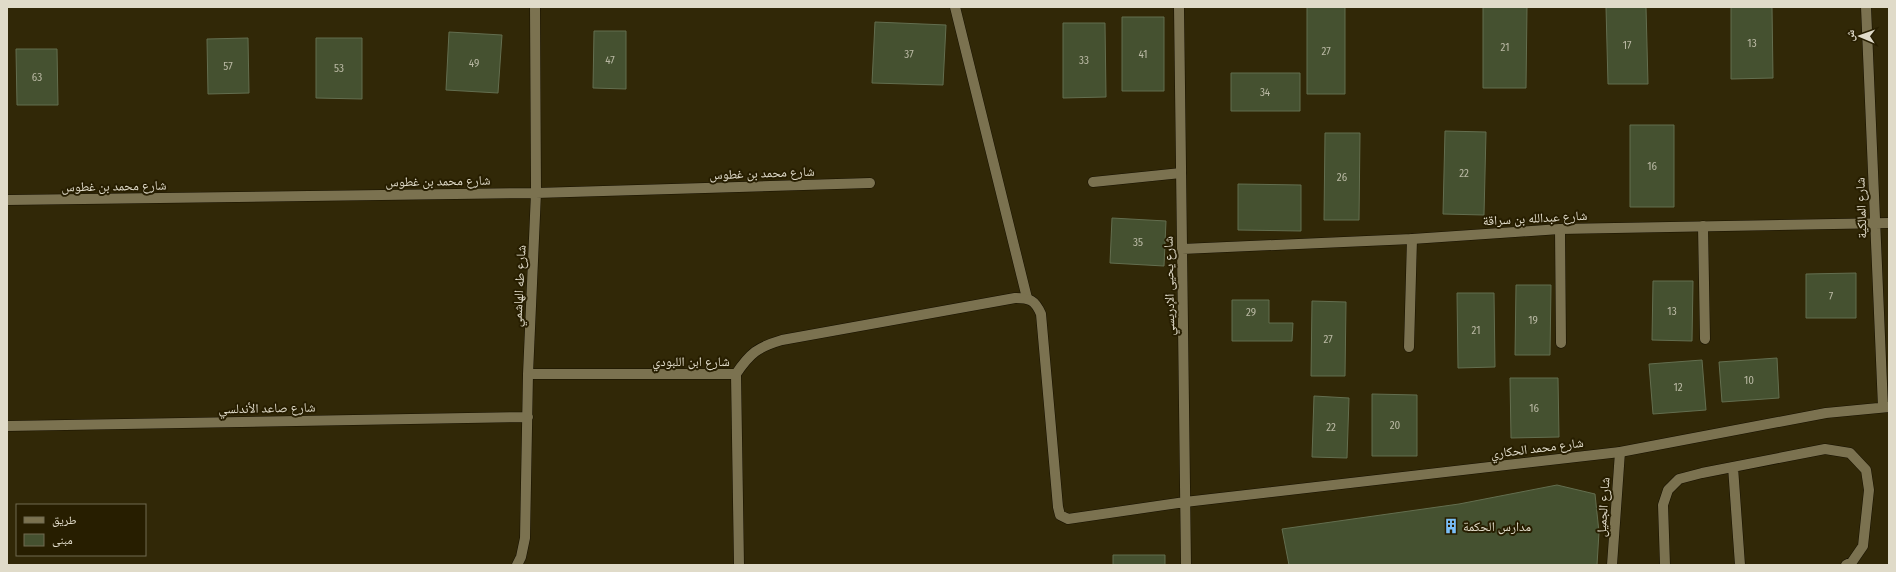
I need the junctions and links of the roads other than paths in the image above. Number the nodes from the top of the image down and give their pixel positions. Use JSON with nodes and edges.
{"nodes":[{"id":1,"x":535,"y":7,"type":"edge"},
{"id":2,"x":955,"y":7,"type":"edge"},
{"id":3,"x":1179,"y":7,"type":"edge"},
{"id":4,"x":1866,"y":7,"type":"edge"},
{"id":5,"x":1181,"y":173,"type":"junction"},
{"id":6,"x":1093,"y":182,"type":"dead end"},
{"id":7,"x":870,"y":183,"type":"dead end"},
{"id":8,"x":536,"y":193,"type":"junction"},
{"id":9,"x":7,"y":200,"type":"edge"},
{"id":10,"x":1889,"y":222,"type":"edge"},
{"id":11,"x":1875,"y":224,"type":"junction"},
{"id":12,"x":1703,"y":226,"type":"junction"},
{"id":13,"x":1560,"y":229,"type":"junction"},
{"id":14,"x":1412,"y":239,"type":"junction"},
{"id":15,"x":1182,"y":249,"type":"junction"},
{"id":16,"x":1027,"y":298,"type":"junction"},
{"id":17,"x":1705,"y":340,"type":"dead end"},
{"id":18,"x":1561,"y":343,"type":"dead end"},
{"id":19,"x":1409,"y":347,"type":"dead end"},
{"id":20,"x":528,"y":374,"type":"junction"},
{"id":21,"x":736,"y":374,"type":"junction"},
{"id":22,"x":1886,"y":407,"type":"edge"},
{"id":23,"x":528,"y":417,"type":"junction"},
{"id":24,"x":7,"y":426,"type":"edge"},
{"id":25,"x":1620,"y":452,"type":"junction"},
{"id":26,"x":1733,"y":467,"type":"junction"},
{"id":27,"x":1185,"y":502,"type":"junction"},
{"id":28,"x":517,"y":565,"type":"edge"},
{"id":29,"x":739,"y":565,"type":"edge"},
{"id":30,"x":1186,"y":565,"type":"edge"},
{"id":31,"x":1612,"y":565,"type":"edge"},
{"id":32,"x":1665,"y":565,"type":"edge"},
{"id":33,"x":1740,"y":565,"type":"edge"},
{"id":34,"x":1846,"y":565,"type":"edge"}],
"edges":[{"from":1,"to":8,"type":"street","name":"شارع طه الهاشمي"},
{"from":2,"to":16,"type":"street"},
{"from":3,"to":5,"type":"street","name":"شارع يحيى الإدريسي"},
{"from":4,"to":11,"type":"street","name":"شارع المالكية"},
{"from":5,"to":6,"type":"street"},
{"from":5,"to":15,"type":"street","name":"شارع يحيى الإدريسي"},
{"from":7,"to":8,"type":"street","name":"شارع محمد بن غطوس"},
{"from":8,"to":9,"type":"street","name":"شارع محمد بن غطوس"},
{"from":8,"to":20,"type":"street","name":"شارع طه الهاشمي"},
{"from":10,"to":11,"type":"street","name":"شارع عبدالله بن سراقة"},
{"from":11,"to":12,"type":"street","name":"شارع عبدالله بن سراقة"},
{"from":11,"to":22,"type":"street","name":"شارع المالكية"},
{"from":12,"to":13,"type":"street","name":"شارع عبدالله بن سراقة"},
{"from":12,"to":17,"type":"street"},
{"from":13,"to":14,"type":"street","name":"شارع عبدالله بن سراقة"},
{"from":13,"to":18,"type":"street"},
{"from":14,"to":15,"type":"street","name":"شارع عبدالله بن سراقة"},
{"from":14,"to":19,"type":"street"},
{"from":15,"to":27,"type":"street","name":"شارع يحيى الإدريسي"},
{"from":16,"to":21,"type":"street"},
{"from":16,"to":27,"type":"street","name":"شارع محمد الحكاري"},
{"from":20,"to":21,"type":"street","name":"شارع ابن اللبودي"},
{"from":20,"to":23,"type":"street","name":"شارع طه الهاشمي"},
{"from":21,"to":29,"type":"street","name":"شارع ابن اللبودي"},
{"from":22,"to":25,"type":"street","name":"شارع محمد الحكاري"},
{"from":23,"to":24,"type":"street","name":"شارع صاعد الأندلسي"},
{"from":23,"to":28,"type":"street","name":"شارع طه الهاشمي"},
{"from":25,"to":27,"type":"street","name":"شارع محمد الحكاري"},
{"from":25,"to":31,"type":"street","name":"شارع الجميل"},
{"from":26,"to":32,"type":"street"},
{"from":26,"to":33,"type":"street"},
{"from":26,"to":34,"type":"street"},
{"from":27,"to":30,"type":"street","name":"شارع يحيى الإدريسي"}]}
